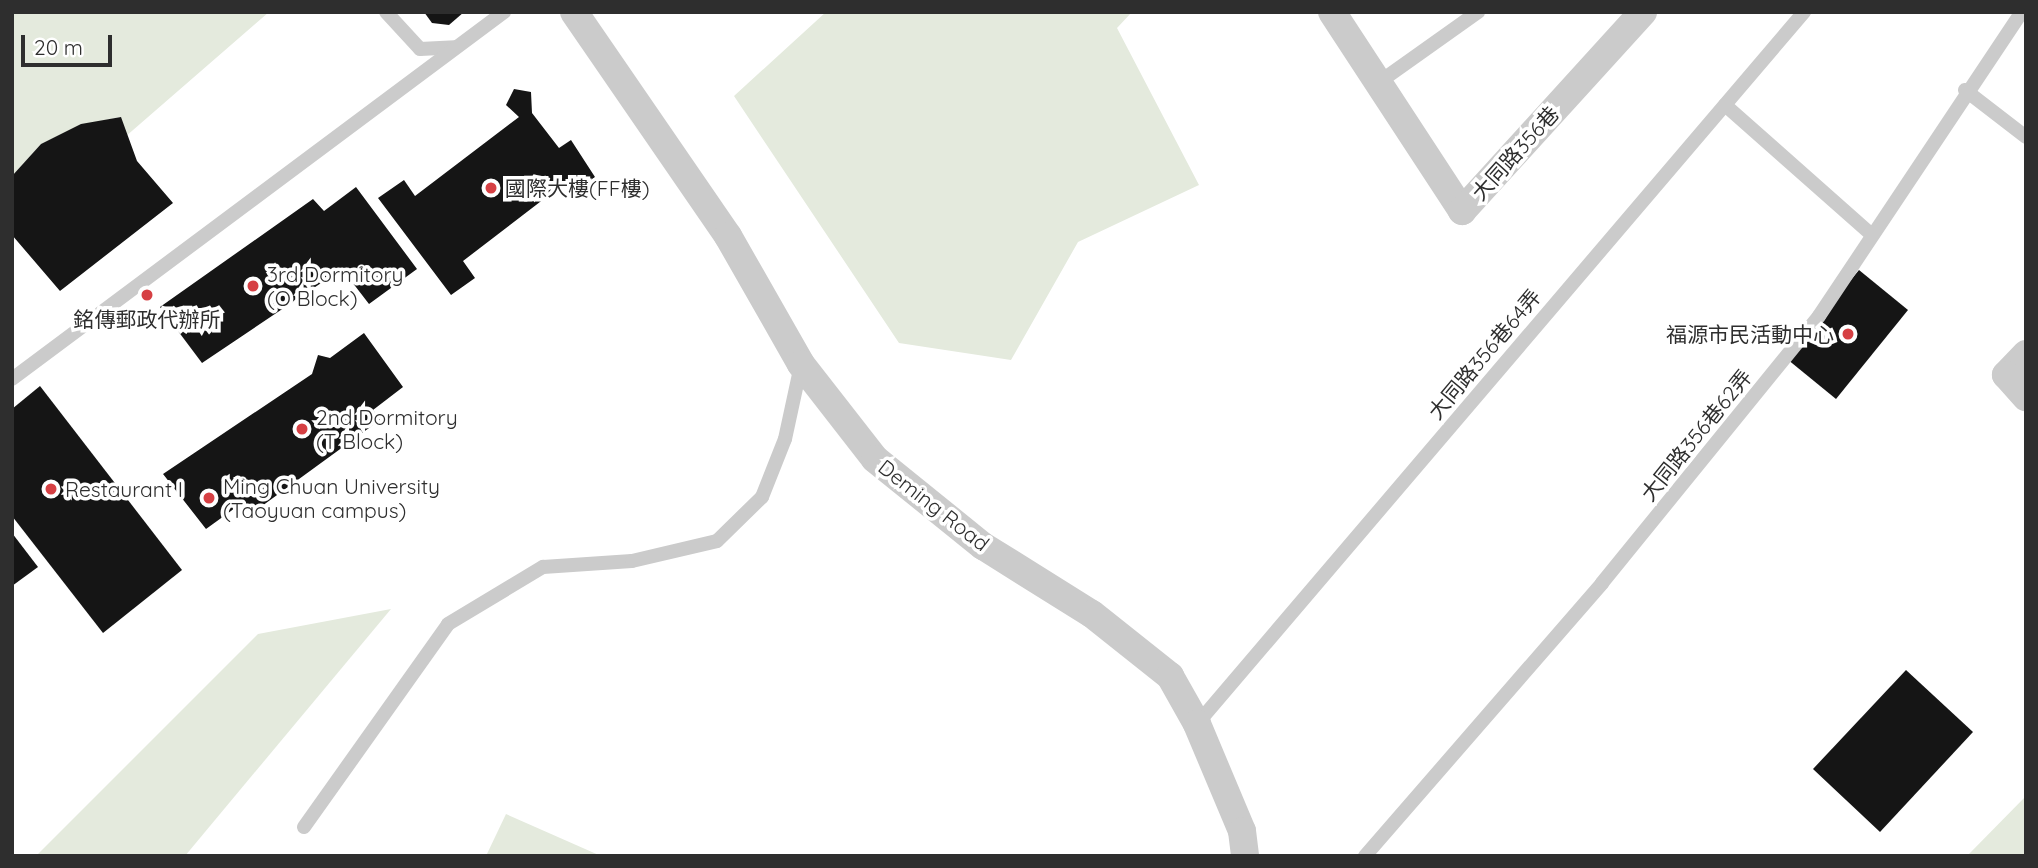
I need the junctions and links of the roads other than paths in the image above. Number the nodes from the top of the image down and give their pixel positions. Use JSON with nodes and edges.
{"nodes":[{"id":1,"x":386,"y":12,"type":"edge"},
{"id":2,"x":504,"y":12,"type":"edge"},
{"id":3,"x":574,"y":12,"type":"edge"},
{"id":4,"x":1332,"y":12,"type":"edge"},
{"id":5,"x":1478,"y":12,"type":"edge"},
{"id":6,"x":1643,"y":12,"type":"edge"},
{"id":7,"x":1804,"y":12,"type":"edge"},
{"id":8,"x":2022,"y":12,"type":"edge"},
{"id":9,"x":460,"y":46,"type":"junction"},
{"id":10,"x":1378,"y":83,"type":"junction"},
{"id":11,"x":1965,"y":90,"type":"junction"},
{"id":12,"x":1725,"y":105,"type":"junction"},
{"id":13,"x":2026,"y":137,"type":"edge"},
{"id":14,"x":1872,"y":235,"type":"junction"},
{"id":15,"x":2026,"y":354,"type":"edge"},
{"id":16,"x":801,"y":364,"type":"junction"},
{"id":17,"x":12,"y":379,"type":"edge"},
{"id":18,"x":2026,"y":397,"type":"edge"},
{"id":19,"x":1197,"y":724,"type":"junction"},
{"id":20,"x":304,"y":827,"type":"dead end"},
{"id":21,"x":1245,"y":856,"type":"edge"},
{"id":22,"x":1365,"y":856,"type":"edge"}],
"edges":[{"from":1,"to":9,"type":"lane"},
{"from":2,"to":9,"type":"lane"},
{"from":3,"to":16,"type":"street","name":"Deming Road"},
{"from":4,"to":10,"type":"street","name":"大同路356巷"},
{"from":5,"to":10,"type":"lane"},
{"from":6,"to":10,"type":"street","name":"大同路356巷"},
{"from":7,"to":12,"type":"lane","name":"大同路356巷64弄"},
{"from":8,"to":11,"type":"lane","name":"大同路356巷62弄"},
{"from":9,"to":17,"type":"lane"},
{"from":11,"to":13,"type":"lane"},
{"from":11,"to":14,"type":"lane","name":"大同路356巷62弄"},
{"from":12,"to":14,"type":"lane"},
{"from":12,"to":19,"type":"lane","name":"大同路356巷64弄"},
{"from":14,"to":22,"type":"lane","name":"大同路356巷62弄"},
{"from":15,"to":18,"type":"street"},
{"from":16,"to":19,"type":"street","name":"Deming Road"},
{"from":16,"to":20,"type":"lane"},
{"from":19,"to":21,"type":"street","name":"Deming Road"}]}
